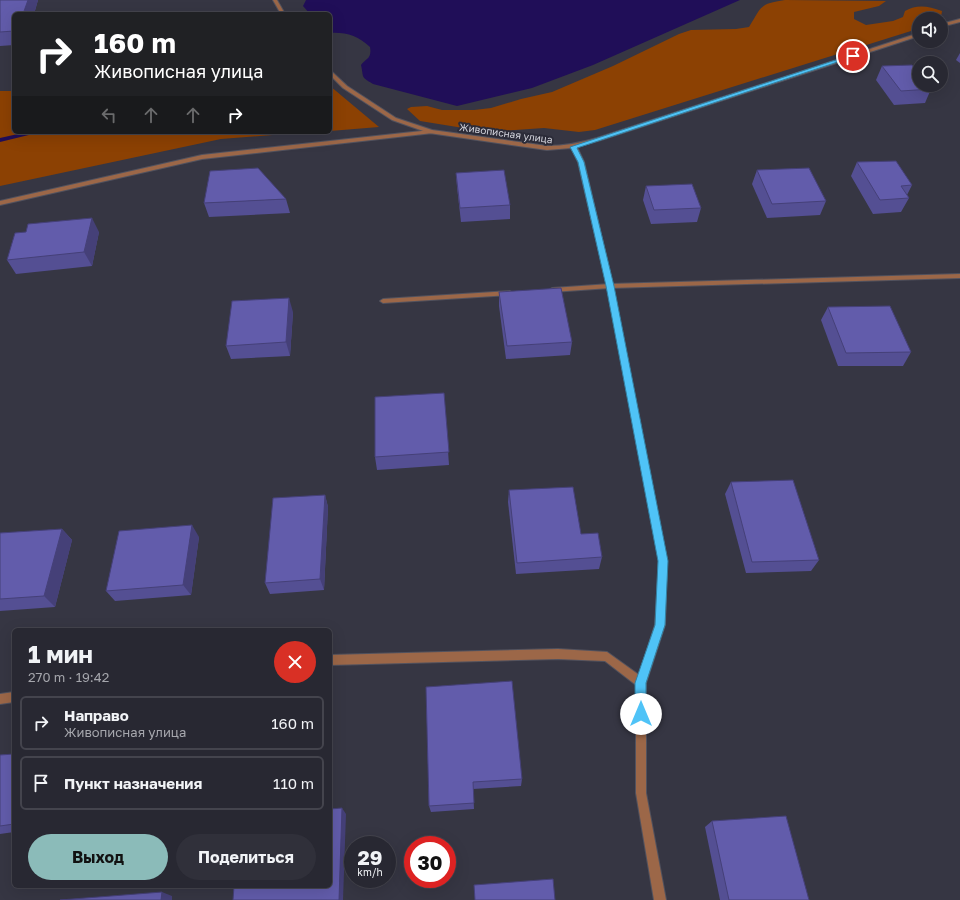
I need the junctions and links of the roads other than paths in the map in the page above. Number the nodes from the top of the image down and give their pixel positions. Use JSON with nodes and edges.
{"nodes":[{"id":1,"x":275,"y":0,"type":"edge"},
{"id":2,"x":281,"y":12,"type":"edge"},
{"id":3,"x":960,"y":20,"type":"edge"},
{"id":4,"x":948,"y":24,"type":"edge"},
{"id":5,"x":912,"y":36,"type":"edge"},
{"id":6,"x":332,"y":74,"type":"edge"},
{"id":7,"x":431,"y":132,"type":"junction"},
{"id":8,"x":574,"y":147,"type":"junction"},
{"id":9,"x":0,"y":203,"type":"edge"},
{"id":10,"x":960,"y":276,"type":"edge"},
{"id":11,"x":610,"y":286,"type":"junction"},
{"id":12,"x":547,"y":290,"type":"edge"},
{"id":13,"x":516,"y":292,"type":"edge"},
{"id":14,"x":383,"y":301,"type":"dead end"},
{"id":15,"x":332,"y":660,"type":"edge"},
{"id":16,"x":641,"y":683,"type":"junction"},
{"id":17,"x":12,"y":697,"type":"edge"},
{"id":18,"x":0,"y":699,"type":"edge"},
{"id":19,"x":660,"y":900,"type":"edge"}],
"edges":[{"from":1,"to":2,"type":"street"},
{"from":3,"to":4,"type":"street"},
{"from":5,"to":8,"type":"street","name":"Живописная улица"},
{"from":6,"to":7,"type":"street","name":"Живописная улица"},
{"from":7,"to":8,"type":"street","name":"Живописная улица"},
{"from":7,"to":9,"type":"street"},
{"from":8,"to":11,"type":"street"},
{"from":10,"to":11,"type":"street"},
{"from":11,"to":12,"type":"street"},
{"from":11,"to":16,"type":"street"},
{"from":13,"to":14,"type":"street"},
{"from":15,"to":16,"type":"street"},
{"from":16,"to":19,"type":"street"},
{"from":17,"to":18,"type":"street"}]}
